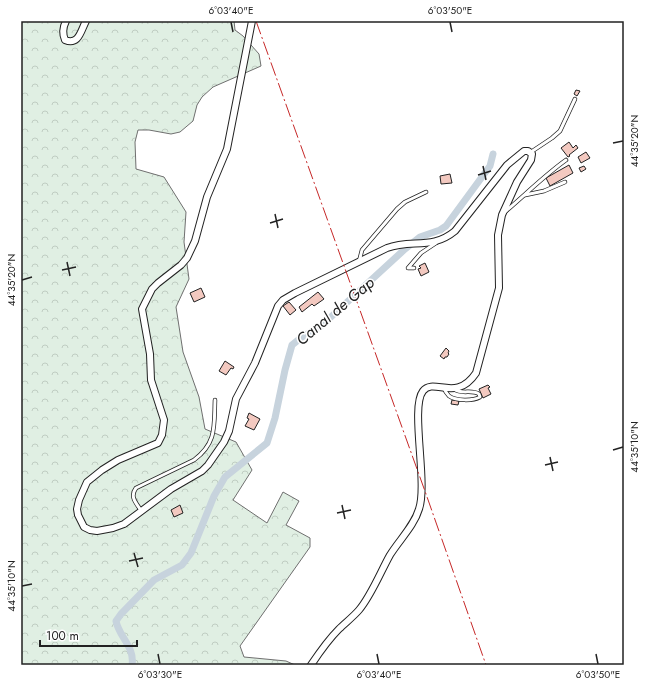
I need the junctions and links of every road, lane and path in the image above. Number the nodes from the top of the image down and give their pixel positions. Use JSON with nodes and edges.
{"nodes":[{"id":1,"x":66,"y":21,"type":"edge"},
{"id":2,"x":86,"y":21,"type":"edge"},
{"id":3,"x":252,"y":21,"type":"edge"},
{"id":4,"x":575,"y":99,"type":"dead end"},
{"id":5,"x":531,"y":152,"type":"junction"},
{"id":6,"x":566,"y":160,"type":"dead end"},
{"id":7,"x":565,"y":182,"type":"dead end"},
{"id":8,"x":426,"y":192,"type":"dead end"},
{"id":9,"x":525,"y":195,"type":"junction"},
{"id":10,"x":502,"y":215,"type":"junction"},
{"id":11,"x":438,"y":241,"type":"junction"},
{"id":12,"x":359,"y":262,"type":"junction"},
{"id":13,"x":414,"y":268,"type":"dead end"},
{"id":14,"x":444,"y":388,"type":"junction"},
{"id":15,"x":454,"y":389,"type":"junction"},
{"id":16,"x":215,"y":400,"type":"dead end"},
{"id":17,"x":142,"y":512,"type":"junction"},
{"id":18,"x":311,"y":665,"type":"edge"}],
"edges":[{"from":1,"to":2,"type":"street"},
{"from":3,"to":17,"type":"street"},
{"from":4,"to":5,"type":"lane"},
{"from":5,"to":10,"type":"street"},
{"from":5,"to":11,"type":"street"},
{"from":6,"to":9,"type":"lane"},
{"from":7,"to":9,"type":"lane"},
{"from":8,"to":12,"type":"lane"},
{"from":9,"to":10,"type":"lane"},
{"from":10,"to":15,"type":"street"},
{"from":11,"to":12,"type":"street"},
{"from":11,"to":13,"type":"lane"},
{"from":12,"to":17,"type":"street"},
{"from":14,"to":15,"type":"street"},
{"from":14,"to":15,"type":"lane"},
{"from":14,"to":18,"type":"street"},
{"from":16,"to":17,"type":"lane"}]}
